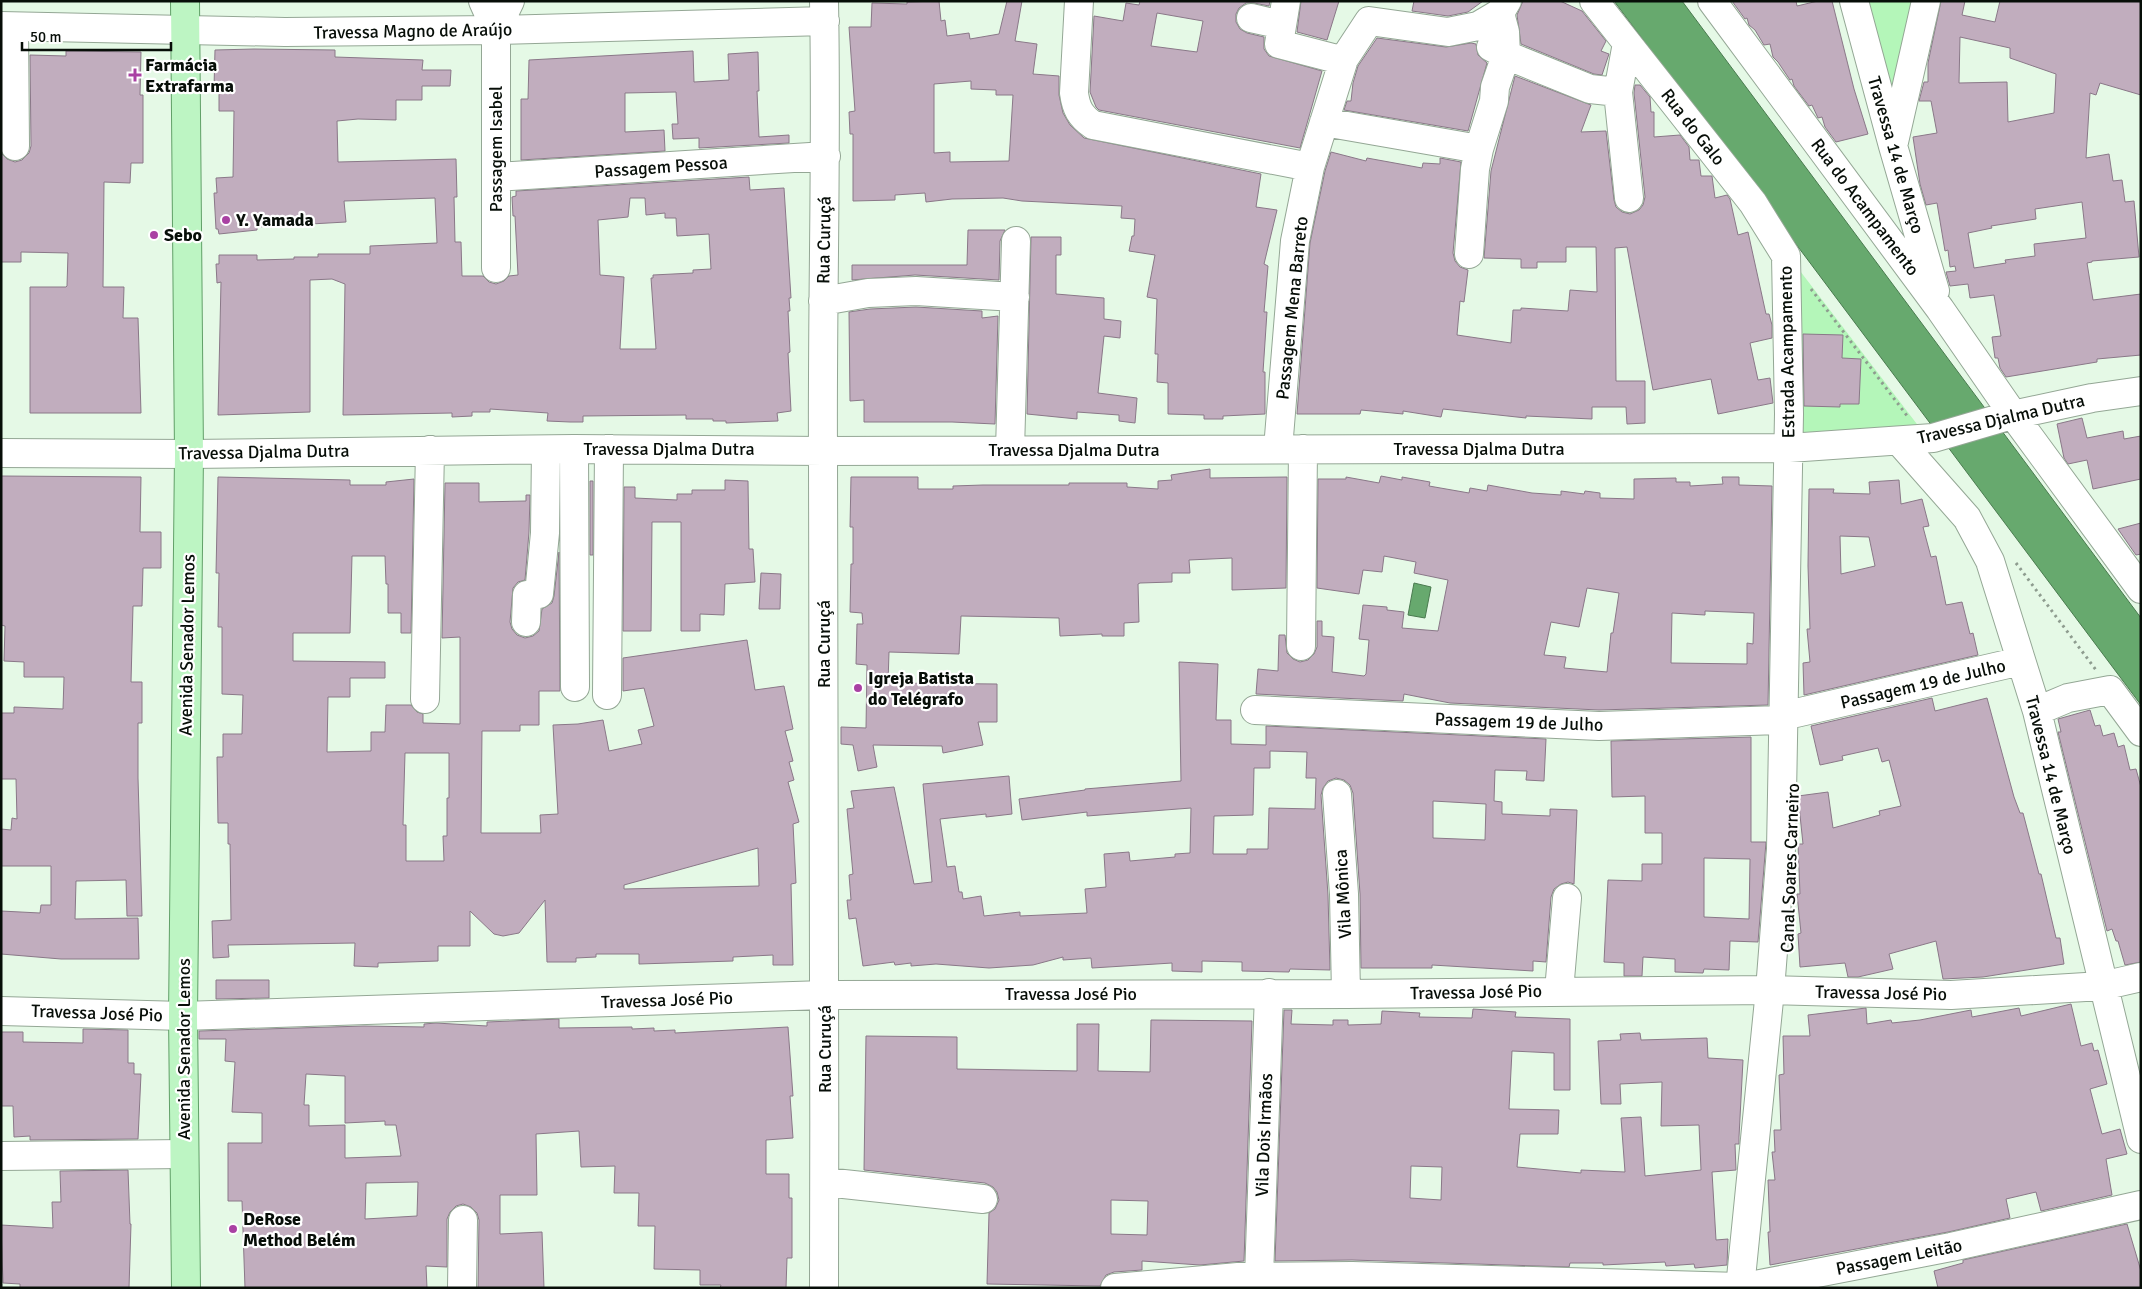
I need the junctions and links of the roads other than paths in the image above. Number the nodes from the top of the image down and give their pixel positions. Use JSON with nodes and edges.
{"nodes":[{"id":1,"x":185,"y":1,"type":"edge"},
{"id":2,"x":483,"y":1,"type":"edge"},
{"id":3,"x":510,"y":1,"type":"edge"},
{"id":4,"x":1079,"y":1,"type":"edge"},
{"id":5,"x":1594,"y":1,"type":"edge"},
{"id":6,"x":1712,"y":1,"type":"edge"},
{"id":7,"x":1854,"y":1,"type":"edge"},
{"id":8,"x":1926,"y":1,"type":"edge"},
{"id":9,"x":1503,"y":7,"type":"edge"},
{"id":10,"x":825,"y":11,"type":"edge"},
{"id":11,"x":1373,"y":11,"type":"edge"},
{"id":12,"x":1284,"y":13,"type":"edge"},
{"id":13,"x":1251,"y":18,"type":"dead end"},
{"id":14,"x":7,"y":27,"type":"edge"},
{"id":15,"x":1458,"y":29,"type":"junction"},
{"id":16,"x":496,"y":30,"type":"junction"},
{"id":17,"x":185,"y":31,"type":"junction"},
{"id":18,"x":1627,"y":43,"type":"junction"},
{"id":19,"x":1506,"y":55,"type":"junction"},
{"id":20,"x":1344,"y":59,"type":"junction"},
{"id":21,"x":1618,"y":92,"type":"junction"},
{"id":22,"x":1324,"y":122,"type":"junction"},
{"id":23,"x":15,"y":146,"type":"dead end"},
{"id":24,"x":1893,"y":146,"type":"junction"},
{"id":25,"x":1479,"y":148,"type":"junction"},
{"id":26,"x":826,"y":156,"type":"junction"},
{"id":27,"x":1310,"y":168,"type":"junction"},
{"id":28,"x":497,"y":177,"type":"junction"},
{"id":29,"x":1629,"y":198,"type":"dead end"},
{"id":30,"x":1016,"y":242,"type":"dead end"},
{"id":31,"x":1470,"y":254,"type":"dead end"},
{"id":32,"x":1786,"y":256,"type":"joint"},
{"id":33,"x":496,"y":268,"type":"dead end"},
{"id":34,"x":1015,"y":297,"type":"junction"},
{"id":35,"x":824,"y":301,"type":"junction"},
{"id":36,"x":1940,"y":309,"type":"junction"},
{"id":37,"x":2141,"y":391,"type":"edge"},
{"id":38,"x":2011,"y":416,"type":"junction"},
{"id":39,"x":1899,"y":441,"type":"junction"},
{"id":40,"x":1795,"y":448,"type":"junction"},
{"id":41,"x":574,"y":449,"type":"junction"},
{"id":42,"x":609,"y":449,"type":"junction"},
{"id":43,"x":1290,"y":449,"type":"junction"},
{"id":44,"x":430,"y":450,"type":"junction"},
{"id":45,"x":546,"y":450,"type":"junction"},
{"id":46,"x":823,"y":450,"type":"junction"},
{"id":47,"x":1010,"y":450,"type":"junction"},
{"id":48,"x":1,"y":453,"type":"edge"},
{"id":49,"x":189,"y":454,"type":"junction"},
{"id":50,"x":2141,"y":589,"type":"edge"},
{"id":51,"x":526,"y":622,"type":"dead end"},
{"id":52,"x":1301,"y":646,"type":"dead end"},
{"id":53,"x":2021,"y":661,"type":"junction"},
{"id":54,"x":575,"y":687,"type":"dead end"},
{"id":55,"x":607,"y":695,"type":"dead end"},
{"id":56,"x":425,"y":698,"type":"dead end"},
{"id":57,"x":1255,"y":710,"type":"dead end"},
{"id":58,"x":2037,"y":711,"type":"junction"},
{"id":59,"x":1790,"y":717,"type":"junction"},
{"id":60,"x":2141,"y":732,"type":"edge"},
{"id":61,"x":1337,"y":794,"type":"dead end"},
{"id":62,"x":1567,"y":898,"type":"dead end"},
{"id":63,"x":2141,"y":977,"type":"edge"},
{"id":64,"x":2102,"y":986,"type":"junction"},
{"id":65,"x":1559,"y":991,"type":"junction"},
{"id":66,"x":1778,"y":991,"type":"junction"},
{"id":67,"x":1269,"y":993,"type":"junction"},
{"id":68,"x":1346,"y":994,"type":"junction"},
{"id":69,"x":825,"y":995,"type":"junction"},
{"id":70,"x":1,"y":1011,"type":"edge"},
{"id":71,"x":183,"y":1016,"type":"junction"},
{"id":72,"x":2141,"y":1139,"type":"edge"},
{"id":73,"x":184,"y":1154,"type":"junction"},
{"id":74,"x":1,"y":1156,"type":"edge"},
{"id":75,"x":824,"y":1182,"type":"junction"},
{"id":76,"x":983,"y":1199,"type":"dead end"},
{"id":77,"x":2141,"y":1204,"type":"edge"},
{"id":78,"x":463,"y":1220,"type":"dead end"},
{"id":79,"x":1259,"y":1277,"type":"junction"},
{"id":80,"x":1748,"y":1287,"type":"edge"},
{"id":81,"x":186,"y":1288,"type":"edge"},
{"id":82,"x":462,"y":1288,"type":"edge"},
{"id":83,"x":824,"y":1288,"type":"edge"},
{"id":84,"x":1115,"y":1288,"type":"edge"}],
"edges":[{"from":1,"to":17,"type":"main road","name":"Avenida Senador Lemos"},
{"from":2,"to":16,"type":"street","name":"Passagem Isabel"},
{"from":3,"to":16,"type":"street","name":"Passagem Isabel"},
{"from":4,"to":27,"type":"street"},
{"from":5,"to":18,"type":"street","name":"Rua do Galo"},
{"from":6,"to":36,"type":"street","name":"Rua do Acampamento"},
{"from":7,"to":24,"type":"street","name":"Travessa 14 de Março"},
{"from":8,"to":24,"type":"street"},
{"from":9,"to":15,"type":"street"},
{"from":9,"to":19,"type":"street"},
{"from":10,"to":16,"type":"street","name":"Travessa Magno de Araújo"},
{"from":10,"to":26,"type":"street","name":"Rua Curuçá"},
{"from":11,"to":15,"type":"street"},
{"from":11,"to":20,"type":"street","name":"Passagem Mena Barreto"},
{"from":12,"to":13,"type":"street"},
{"from":12,"to":20,"type":"street"},
{"from":14,"to":17,"type":"street","name":"Travessa Magno de Araújo"},
{"from":14,"to":23,"type":"street"},
{"from":15,"to":19,"type":"street"},
{"from":16,"to":17,"type":"street","name":"Travessa Magno de Araújo"},
{"from":16,"to":28,"type":"street","name":"Passagem Isabel"},
{"from":17,"to":49,"type":"main road","name":"Avenida Senador Lemos"},
{"from":18,"to":21,"type":"street"},
{"from":18,"to":32,"type":"street","name":"Rua do Galo"},
{"from":19,"to":21,"type":"street"},
{"from":19,"to":25,"type":"street"},
{"from":20,"to":22,"type":"street","name":"Passagem Mena Barreto"},
{"from":21,"to":29,"type":"street"},
{"from":22,"to":25,"type":"street"},
{"from":22,"to":27,"type":"street","name":"Passagem Mena Barreto"},
{"from":24,"to":36,"type":"street","name":"Travessa 14 de Março"},
{"from":25,"to":31,"type":"street"},
{"from":26,"to":28,"type":"street","name":"Passagem Pessoa"},
{"from":26,"to":35,"type":"street","name":"Rua Curuçá"},
{"from":27,"to":43,"type":"street","name":"Passagem Mena Barreto"},
{"from":28,"to":33,"type":"street","name":"Passagem Isabel"},
{"from":30,"to":34,"type":"street"},
{"from":32,"to":40,"type":"street","name":"Estrada Acampamento"},
{"from":34,"to":35,"type":"street"},
{"from":34,"to":47,"type":"street"},
{"from":35,"to":46,"type":"street","name":"Rua Curuçá"},
{"from":36,"to":38,"type":"street","name":"Rua do Acampamento"},
{"from":37,"to":38,"type":"street","name":"Travessa Djalma Dutra"},
{"from":38,"to":39,"type":"street","name":"Travessa Djalma Dutra"},
{"from":38,"to":50,"type":"street","name":"Rua do Acampamento"},
{"from":39,"to":40,"type":"street","name":"Travessa Djalma Dutra"},
{"from":39,"to":53,"type":"street","name":"Travessa 14 de Março"},
{"from":40,"to":43,"type":"street","name":"Travessa Djalma Dutra"},
{"from":40,"to":59,"type":"street","name":"Canal Soares Carneiro"},
{"from":41,"to":42,"type":"street","name":"Travessa Djalma Dutra"},
{"from":41,"to":45,"type":"street","name":"Travessa Djalma Dutra"},
{"from":41,"to":54,"type":"street"},
{"from":42,"to":46,"type":"street","name":"Travessa Djalma Dutra"},
{"from":42,"to":55,"type":"street"},
{"from":43,"to":47,"type":"street","name":"Travessa Djalma Dutra"},
{"from":43,"to":52,"type":"street","name":"Passagem Mena Barreto"},
{"from":44,"to":45,"type":"street","name":"Travessa Djalma Dutra"},
{"from":44,"to":49,"type":"street","name":"Travessa Djalma Dutra"},
{"from":44,"to":56,"type":"street"},
{"from":45,"to":51,"type":"street"},
{"from":46,"to":47,"type":"street","name":"Travessa Djalma Dutra"},
{"from":46,"to":69,"type":"street","name":"Rua Curuçá"},
{"from":48,"to":49,"type":"street","name":"Travessa Djalma Dutra"},
{"from":49,"to":71,"type":"main road","name":"Avenida Senador Lemos"},
{"from":53,"to":58,"type":"street","name":"Travessa 14 de Março"},
{"from":53,"to":59,"type":"street","name":"Passagem 19 de Julho"},
{"from":57,"to":59,"type":"street","name":"Passagem 19 de Julho"},
{"from":58,"to":60,"type":"street"},
{"from":58,"to":64,"type":"street","name":"Travessa 14 de Março"},
{"from":59,"to":66,"type":"street","name":"Canal Soares Carneiro"},
{"from":61,"to":68,"type":"street","name":"Vila Mônica"},
{"from":62,"to":65,"type":"street"},
{"from":63,"to":64,"type":"street","name":"Travessa José Pio"},
{"from":64,"to":66,"type":"street","name":"Travessa José Pio"},
{"from":64,"to":72,"type":"street","name":"Travessa 14 de Março"},
{"from":65,"to":66,"type":"street","name":"Travessa José Pio"},
{"from":65,"to":68,"type":"street","name":"Travessa José Pio"},
{"from":66,"to":80,"type":"street","name":"Canal Soares Carneiro"},
{"from":67,"to":68,"type":"street","name":"Travessa José Pio"},
{"from":67,"to":69,"type":"street","name":"Travessa José Pio"},
{"from":67,"to":79,"type":"street","name":"Vila Dois Irmãos"},
{"from":69,"to":71,"type":"street","name":"Travessa José Pio"},
{"from":69,"to":75,"type":"street","name":"Rua Curuçá"},
{"from":70,"to":71,"type":"street","name":"Travessa José Pio"},
{"from":71,"to":73,"type":"main road","name":"Avenida Senador Lemos"},
{"from":73,"to":74,"type":"street"},
{"from":73,"to":81,"type":"main road","name":"Avenida Senador Lemos"},
{"from":75,"to":76,"type":"street"},
{"from":75,"to":83,"type":"street","name":"Rua Curuçá"},
{"from":77,"to":80,"type":"street","name":"Passagem Leitão"},
{"from":78,"to":82,"type":"street"},
{"from":79,"to":80,"type":"street","name":"Passagem Leitão"},
{"from":79,"to":84,"type":"street","name":"Passagem Leitão"}]}
